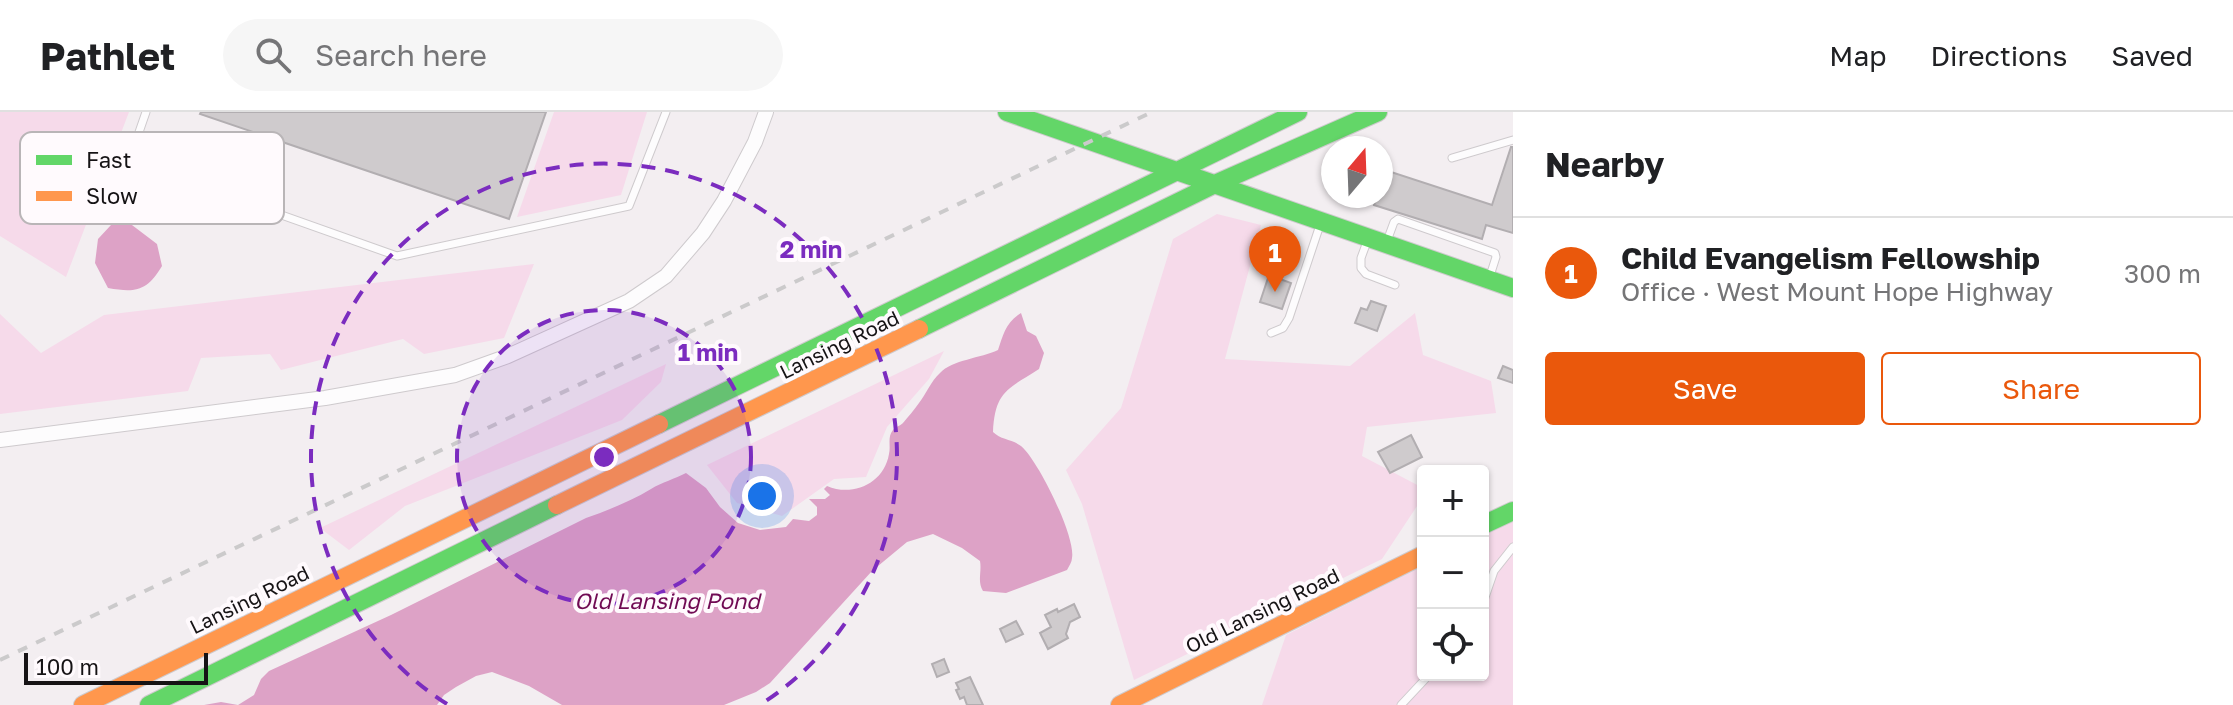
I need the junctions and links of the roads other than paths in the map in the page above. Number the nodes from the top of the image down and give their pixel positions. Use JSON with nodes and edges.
{"nodes":[{"id":1,"x":146,"y":112,"type":"edge"},
{"id":2,"x":666,"y":112,"type":"edge"},
{"id":3,"x":766,"y":112,"type":"edge"},
{"id":4,"x":1298,"y":112,"type":"edge"},
{"id":5,"x":1378,"y":112,"type":"edge"},
{"id":6,"x":1016,"y":113,"type":"edge"},
{"id":7,"x":139,"y":132,"type":"edge"},
{"id":8,"x":1513,"y":140,"type":"edge"},
{"id":9,"x":1452,"y":158,"type":"dead end"},
{"id":10,"x":1176,"y":171,"type":"junction"},
{"id":11,"x":1215,"y":184,"type":"junction"},
{"id":12,"x":284,"y":216,"type":"edge"},
{"id":13,"x":1322,"y":221,"type":"junction"},
{"id":14,"x":1378,"y":240,"type":"junction"},
{"id":15,"x":1489,"y":280,"type":"junction"},
{"id":16,"x":1395,"y":285,"type":"dead end"},
{"id":17,"x":1513,"y":288,"type":"edge"},
{"id":18,"x":1271,"y":333,"type":"dead end"},
{"id":19,"x":0,"y":440,"type":"edge"},
{"id":20,"x":1513,"y":512,"type":"edge"},
{"id":21,"x":1489,"y":522,"type":"edge"},
{"id":22,"x":1513,"y":547,"type":"edge"},
{"id":23,"x":1417,"y":558,"type":"edge"},
{"id":24,"x":1489,"y":586,"type":"edge"},
{"id":25,"x":1423,"y":681,"type":"edge"},
{"id":26,"x":83,"y":705,"type":"edge"},
{"id":27,"x":149,"y":705,"type":"edge"},
{"id":28,"x":1122,"y":705,"type":"edge"},
{"id":29,"x":1401,"y":705,"type":"edge"}],
"edges":[{"from":1,"to":7,"type":"lane"},
{"from":2,"to":12,"type":"lane"},
{"from":3,"to":19,"type":"street"},
{"from":4,"to":10,"type":"main road","name":"Lansing Road"},
{"from":5,"to":11,"type":"main road","name":"Lansing Road"},
{"from":6,"to":10,"type":"main road"},
{"from":8,"to":9,"type":"lane"},
{"from":10,"to":11,"type":"main road"},
{"from":10,"to":26,"type":"main road","name":"Lansing Road"},
{"from":11,"to":13,"type":"main road"},
{"from":11,"to":27,"type":"main road","name":"Lansing Road"},
{"from":13,"to":14,"type":"main road"},
{"from":13,"to":18,"type":"lane"},
{"from":14,"to":15,"type":"main road"},
{"from":14,"to":15,"type":"lane"},
{"from":14,"to":16,"type":"lane"},
{"from":15,"to":17,"type":"main road"},
{"from":20,"to":21,"type":"main road"},
{"from":22,"to":24,"type":"lane"},
{"from":23,"to":28,"type":"main road","name":"Old Lansing Road"},
{"from":25,"to":29,"type":"lane"}]}
